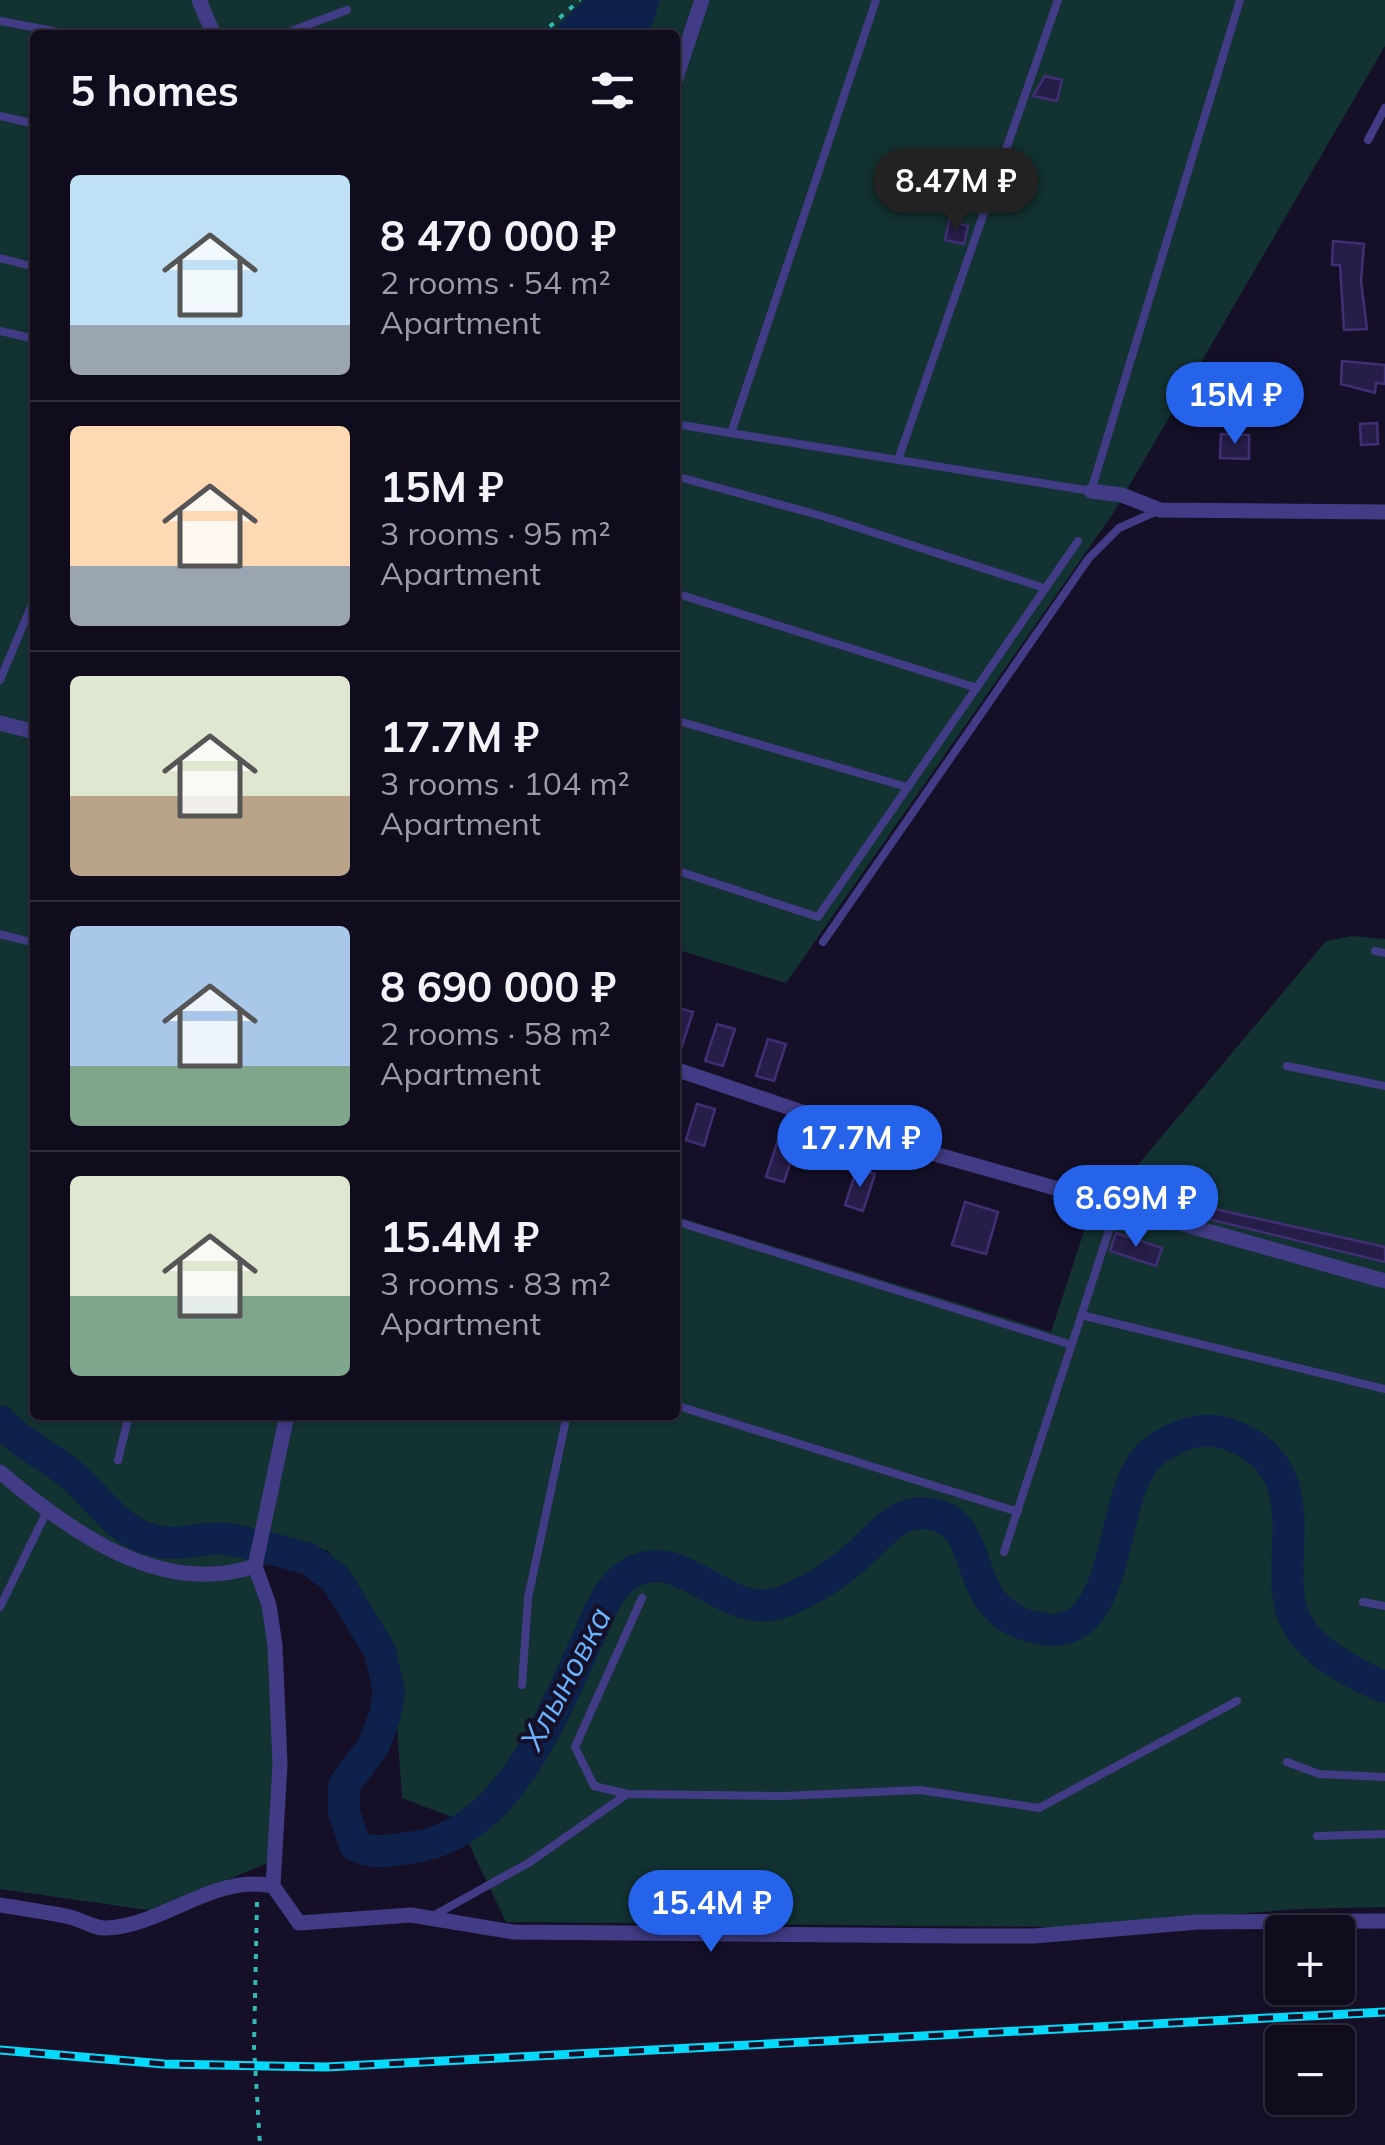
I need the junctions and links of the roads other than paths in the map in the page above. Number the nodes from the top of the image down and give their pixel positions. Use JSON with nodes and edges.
{"nodes":[{"id":1,"x":199,"y":0,"type":"edge"},
{"id":2,"x":702,"y":0,"type":"edge"},
{"id":3,"x":876,"y":0,"type":"edge"},
{"id":4,"x":1058,"y":0,"type":"edge"},
{"id":5,"x":1240,"y":0,"type":"edge"},
{"id":6,"x":347,"y":10,"type":"dead end"},
{"id":7,"x":0,"y":20,"type":"edge"},
{"id":8,"x":50,"y":30,"type":"edge"},
{"id":9,"x":212,"y":30,"type":"edge"},
{"id":10,"x":294,"y":30,"type":"edge"},
{"id":11,"x":680,"y":67,"type":"edge"},
{"id":12,"x":1385,"y":108,"type":"edge"},
{"id":13,"x":0,"y":116,"type":"edge"},
{"id":14,"x":30,"y":123,"type":"edge"},
{"id":15,"x":1368,"y":140,"type":"dead end"},
{"id":16,"x":0,"y":258,"type":"edge"},
{"id":17,"x":30,"y":266,"type":"edge"},
{"id":18,"x":0,"y":330,"type":"edge"},
{"id":19,"x":30,"y":338,"type":"edge"},
{"id":20,"x":680,"y":425,"type":"edge"},
{"id":21,"x":732,"y":433,"type":"junction"},
{"id":22,"x":898,"y":460,"type":"junction"},
{"id":23,"x":680,"y":477,"type":"edge"},
{"id":24,"x":1092,"y":490,"type":"junction"},
{"id":25,"x":1160,"y":510,"type":"junction"},
{"id":26,"x":1385,"y":512,"type":"edge"},
{"id":27,"x":1078,"y":541,"type":"dead end"},
{"id":28,"x":1044,"y":588,"type":"junction"},
{"id":29,"x":680,"y":595,"type":"edge"},
{"id":30,"x":30,"y":608,"type":"edge"},
{"id":31,"x":0,"y":680,"type":"edge"},
{"id":32,"x":977,"y":688,"type":"junction"},
{"id":33,"x":680,"y":721,"type":"edge"},
{"id":34,"x":0,"y":723,"type":"edge"},
{"id":35,"x":30,"y":731,"type":"edge"},
{"id":36,"x":907,"y":788,"type":"junction"},
{"id":37,"x":680,"y":872,"type":"edge"},
{"id":38,"x":0,"y":934,"type":"edge"},
{"id":39,"x":30,"y":942,"type":"edge"},
{"id":40,"x":823,"y":942,"type":"dead end"},
{"id":41,"x":1287,"y":1066,"type":"dead end"},
{"id":42,"x":680,"y":1071,"type":"edge"},
{"id":43,"x":1385,"y":1086,"type":"edge"},
{"id":44,"x":1117,"y":1206,"type":"junction"},
{"id":45,"x":680,"y":1223,"type":"edge"},
{"id":46,"x":1385,"y":1281,"type":"edge"},
{"id":47,"x":1081,"y":1315,"type":"junction"},
{"id":48,"x":1070,"y":1344,"type":"junction"},
{"id":49,"x":1385,"y":1389,"type":"edge"},
{"id":50,"x":680,"y":1407,"type":"edge"},
{"id":51,"x":128,"y":1420,"type":"edge"},
{"id":52,"x":286,"y":1420,"type":"edge"},
{"id":53,"x":566,"y":1420,"type":"edge"},
{"id":54,"x":118,"y":1460,"type":"dead end"},
{"id":55,"x":0,"y":1472,"type":"edge"},
{"id":56,"x":48,"y":1509,"type":"junction"},
{"id":57,"x":1018,"y":1512,"type":"junction"},
{"id":58,"x":1004,"y":1552,"type":"dead end"},
{"id":59,"x":255,"y":1566,"type":"junction"},
{"id":60,"x":642,"y":1598,"type":"dead end"},
{"id":61,"x":1362,"y":1602,"type":"dead end"},
{"id":62,"x":1385,"y":1606,"type":"edge"},
{"id":63,"x":0,"y":1607,"type":"edge"},
{"id":64,"x":522,"y":1685,"type":"dead end"},
{"id":65,"x":1237,"y":1701,"type":"dead end"},
{"id":66,"x":1287,"y":1762,"type":"dead end"},
{"id":67,"x":1385,"y":1777,"type":"edge"},
{"id":68,"x":626,"y":1794,"type":"junction"},
{"id":69,"x":1385,"y":1834,"type":"edge"},
{"id":70,"x":1316,"y":1836,"type":"dead end"},
{"id":71,"x":265,"y":1884,"type":"junction"},
{"id":72,"x":0,"y":1906,"type":"edge"},
{"id":73,"x":429,"y":1917,"type":"junction"},
{"id":74,"x":1385,"y":1921,"type":"edge"}],
"edges":[{"from":1,"to":9,"type":"street"},
{"from":2,"to":11,"type":"street"},
{"from":3,"to":21,"type":"lane"},
{"from":4,"to":22,"type":"lane"},
{"from":5,"to":24,"type":"lane"},
{"from":6,"to":10,"type":"lane"},
{"from":7,"to":8,"type":"lane"},
{"from":12,"to":15,"type":"lane"},
{"from":13,"to":14,"type":"lane"},
{"from":16,"to":17,"type":"lane"},
{"from":18,"to":19,"type":"lane"},
{"from":20,"to":21,"type":"lane"},
{"from":21,"to":22,"type":"lane"},
{"from":22,"to":24,"type":"lane"},
{"from":23,"to":28,"type":"lane"},
{"from":24,"to":25,"type":"street"},
{"from":25,"to":26,"type":"street"},
{"from":25,"to":40,"type":"lane"},
{"from":27,"to":28,"type":"lane"},
{"from":28,"to":32,"type":"lane"},
{"from":29,"to":32,"type":"lane"},
{"from":30,"to":31,"type":"lane"},
{"from":32,"to":36,"type":"lane"},
{"from":33,"to":36,"type":"lane"},
{"from":34,"to":35,"type":"street"},
{"from":36,"to":37,"type":"lane"},
{"from":38,"to":39,"type":"lane"},
{"from":41,"to":43,"type":"lane"},
{"from":42,"to":44,"type":"street"},
{"from":44,"to":46,"type":"street"},
{"from":44,"to":47,"type":"lane"},
{"from":45,"to":48,"type":"lane"},
{"from":47,"to":48,"type":"lane"},
{"from":47,"to":49,"type":"lane"},
{"from":48,"to":57,"type":"lane"},
{"from":50,"to":57,"type":"lane"},
{"from":51,"to":54,"type":"lane"},
{"from":52,"to":59,"type":"street"},
{"from":53,"to":64,"type":"lane"},
{"from":55,"to":56,"type":"street"},
{"from":56,"to":59,"type":"street"},
{"from":56,"to":63,"type":"lane"},
{"from":57,"to":58,"type":"lane"},
{"from":59,"to":71,"type":"street"},
{"from":60,"to":68,"type":"lane"},
{"from":61,"to":62,"type":"lane"},
{"from":65,"to":68,"type":"lane"},
{"from":66,"to":67,"type":"lane"},
{"from":68,"to":73,"type":"lane"},
{"from":69,"to":70,"type":"lane"},
{"from":71,"to":72,"type":"street"},
{"from":71,"to":73,"type":"street"},
{"from":73,"to":74,"type":"street"}]}
